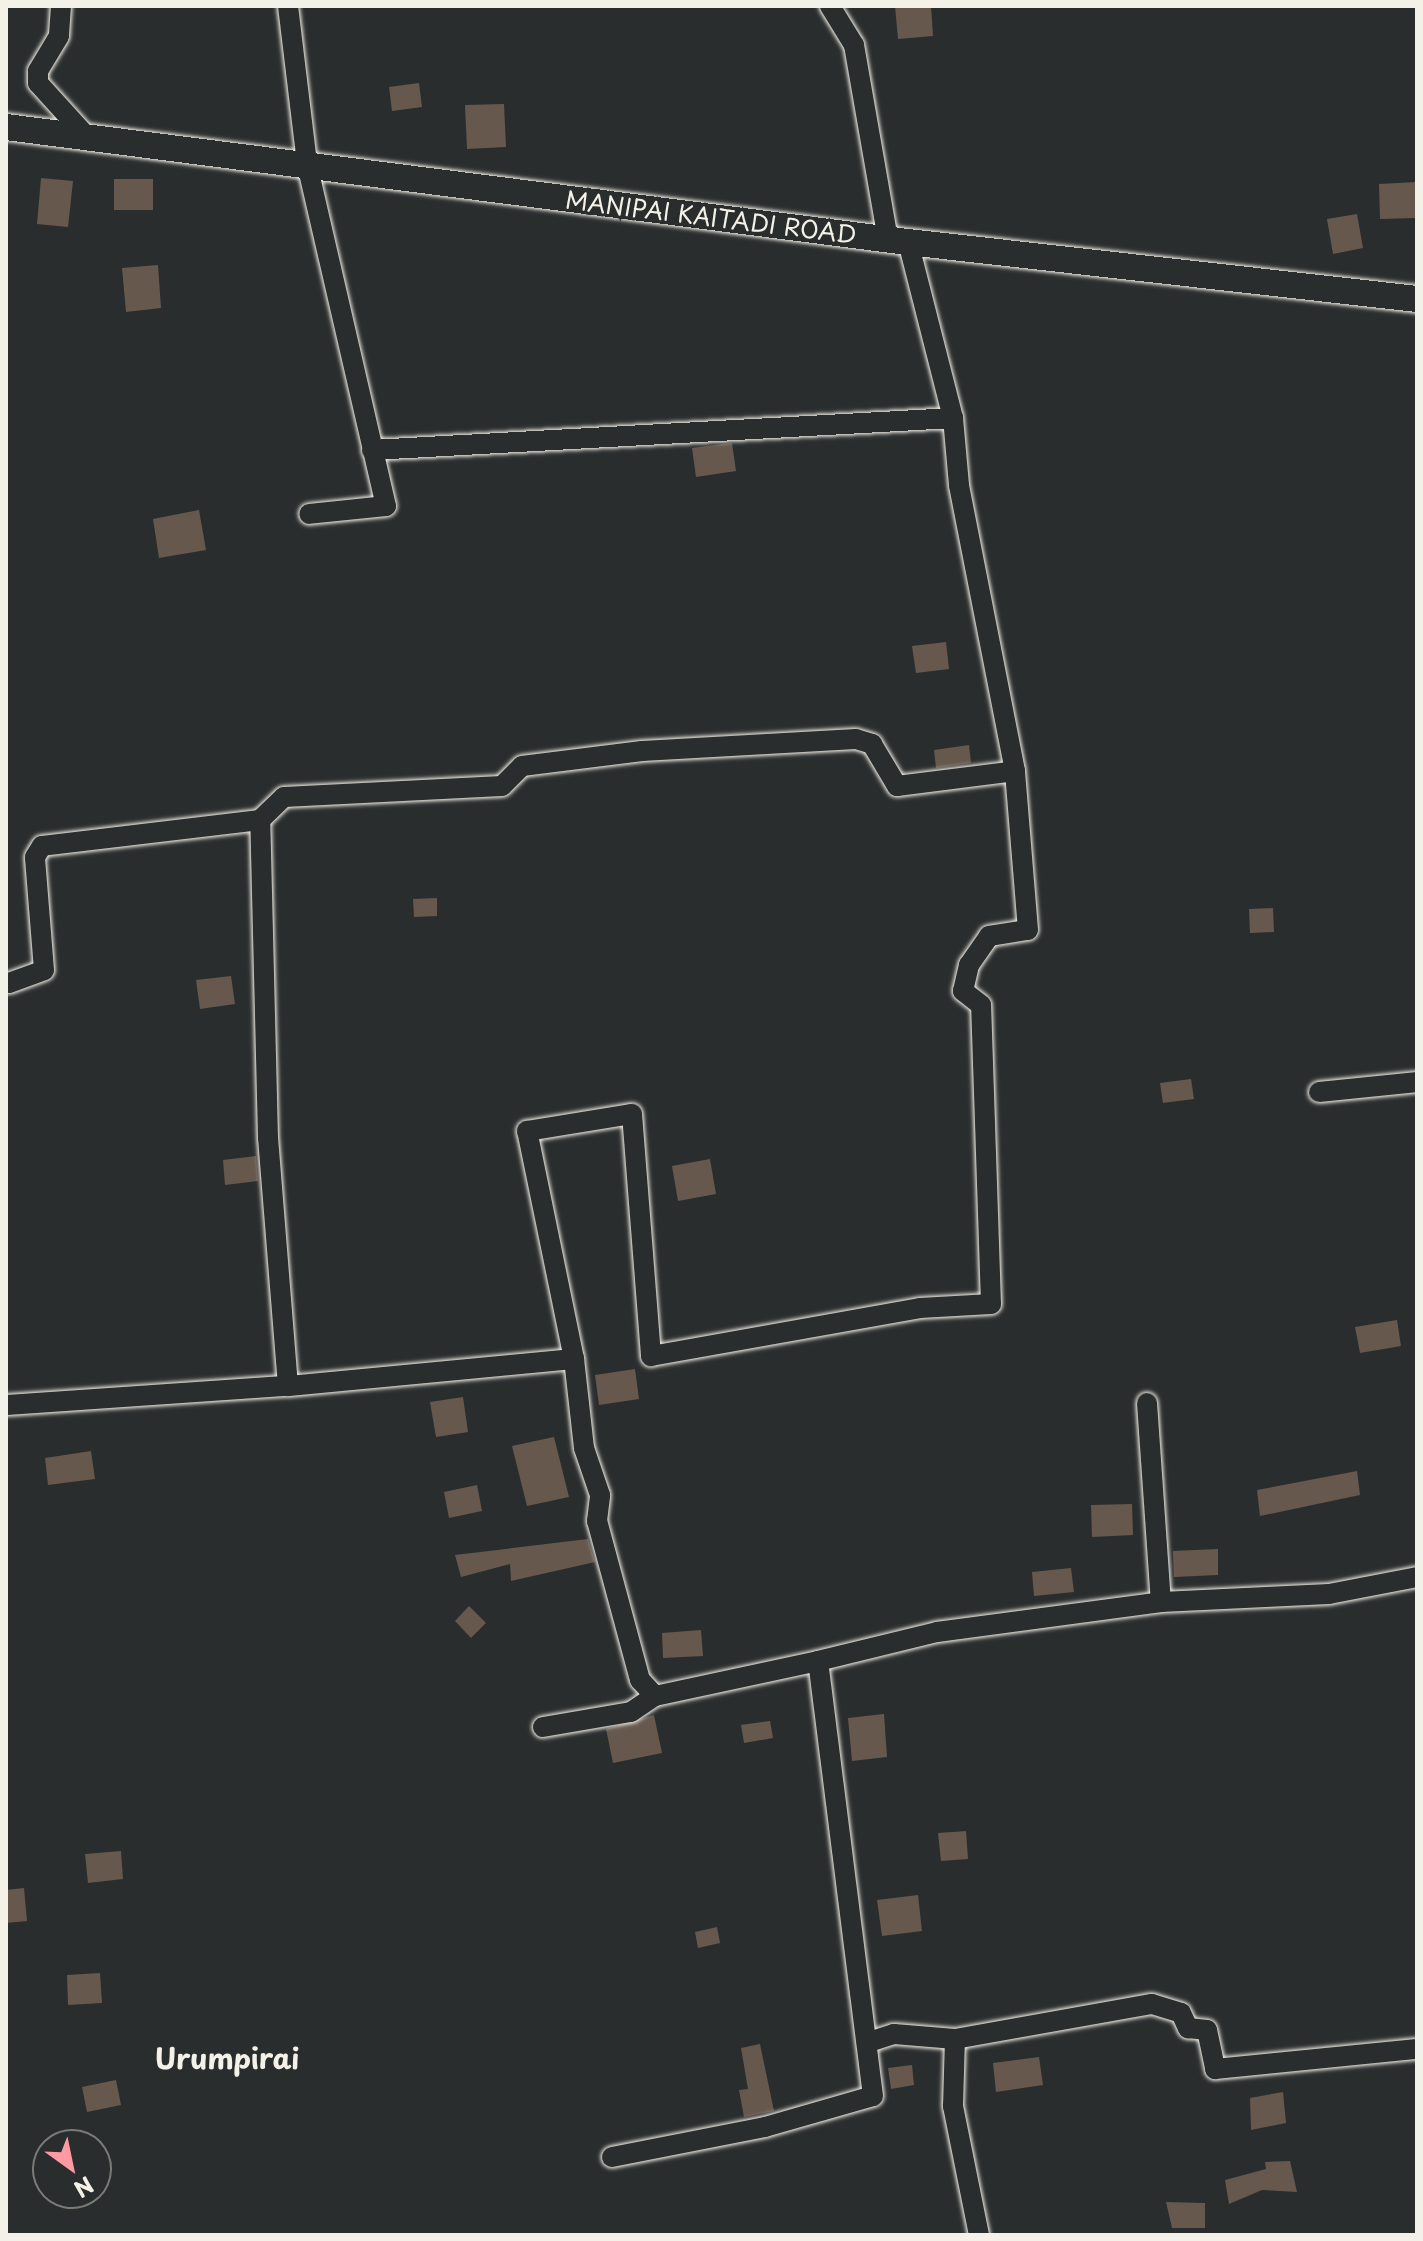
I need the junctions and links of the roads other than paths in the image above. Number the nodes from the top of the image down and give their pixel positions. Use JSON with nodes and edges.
{"nodes":[{"id":1,"x":61,"y":6,"type":"edge"},
{"id":2,"x":288,"y":6,"type":"edge"},
{"id":3,"x":830,"y":6,"type":"edge"},
{"id":4,"x":6,"y":127,"type":"edge"},
{"id":5,"x":87,"y":137,"type":"junction"},
{"id":6,"x":307,"y":164,"type":"junction"},
{"id":7,"x":898,"y":241,"type":"junction"},
{"id":8,"x":1417,"y":299,"type":"edge"},
{"id":9,"x":953,"y":418,"type":"junction"},
{"id":10,"x":372,"y":450,"type":"junction"},
{"id":11,"x":309,"y":514,"type":"dead end"},
{"id":12,"x":1015,"y":771,"type":"junction"},
{"id":13,"x":260,"y":820,"type":"junction"},
{"id":14,"x":9,"y":983,"type":"dead end"},
{"id":15,"x":1417,"y":1082,"type":"edge"},
{"id":16,"x":1319,"y":1092,"type":"dead end"},
{"id":17,"x":574,"y":1359,"type":"junction"},
{"id":18,"x":288,"y":1386,"type":"junction"},
{"id":19,"x":1147,"y":1403,"type":"dead end"},
{"id":20,"x":6,"y":1405,"type":"edge"},
{"id":21,"x":1417,"y":1577,"type":"edge"},
{"id":22,"x":1161,"y":1602,"type":"junction"},
{"id":23,"x":818,"y":1661,"type":"junction"},
{"id":24,"x":655,"y":1696,"type":"junction"},
{"id":25,"x":543,"y":1727,"type":"dead end"},
{"id":26,"x":955,"y":2039,"type":"junction"},
{"id":27,"x":869,"y":2042,"type":"junction"},
{"id":28,"x":1417,"y":2049,"type":"edge"},
{"id":29,"x":612,"y":2157,"type":"dead end"},
{"id":30,"x":979,"y":2235,"type":"edge"}],
"edges":[{"from":1,"to":5,"type":"street"},
{"from":2,"to":6,"type":"street"},
{"from":3,"to":7,"type":"street"},
{"from":4,"to":5,"type":"main road","name":"MANIPAI KAITADI ROAD"},
{"from":5,"to":6,"type":"main road","name":"MANIPAI KAITADI ROAD"},
{"from":6,"to":7,"type":"main road","name":"MANIPAI KAITADI ROAD"},
{"from":6,"to":10,"type":"street"},
{"from":7,"to":8,"type":"main road","name":"MANIPAI KAITADI ROAD"},
{"from":7,"to":9,"type":"street"},
{"from":9,"to":10,"type":"street"},
{"from":9,"to":12,"type":"street"},
{"from":10,"to":11,"type":"street"},
{"from":12,"to":13,"type":"street"},
{"from":12,"to":17,"type":"street"},
{"from":13,"to":14,"type":"street"},
{"from":13,"to":18,"type":"street"},
{"from":15,"to":16,"type":"street"},
{"from":17,"to":18,"type":"street"},
{"from":17,"to":24,"type":"street"},
{"from":18,"to":20,"type":"street"},
{"from":19,"to":22,"type":"street"},
{"from":21,"to":22,"type":"street"},
{"from":22,"to":23,"type":"street"},
{"from":23,"to":24,"type":"street"},
{"from":23,"to":27,"type":"street"},
{"from":24,"to":25,"type":"street"},
{"from":26,"to":27,"type":"street"},
{"from":26,"to":28,"type":"street"},
{"from":26,"to":30,"type":"street"},
{"from":27,"to":29,"type":"street"}]}
